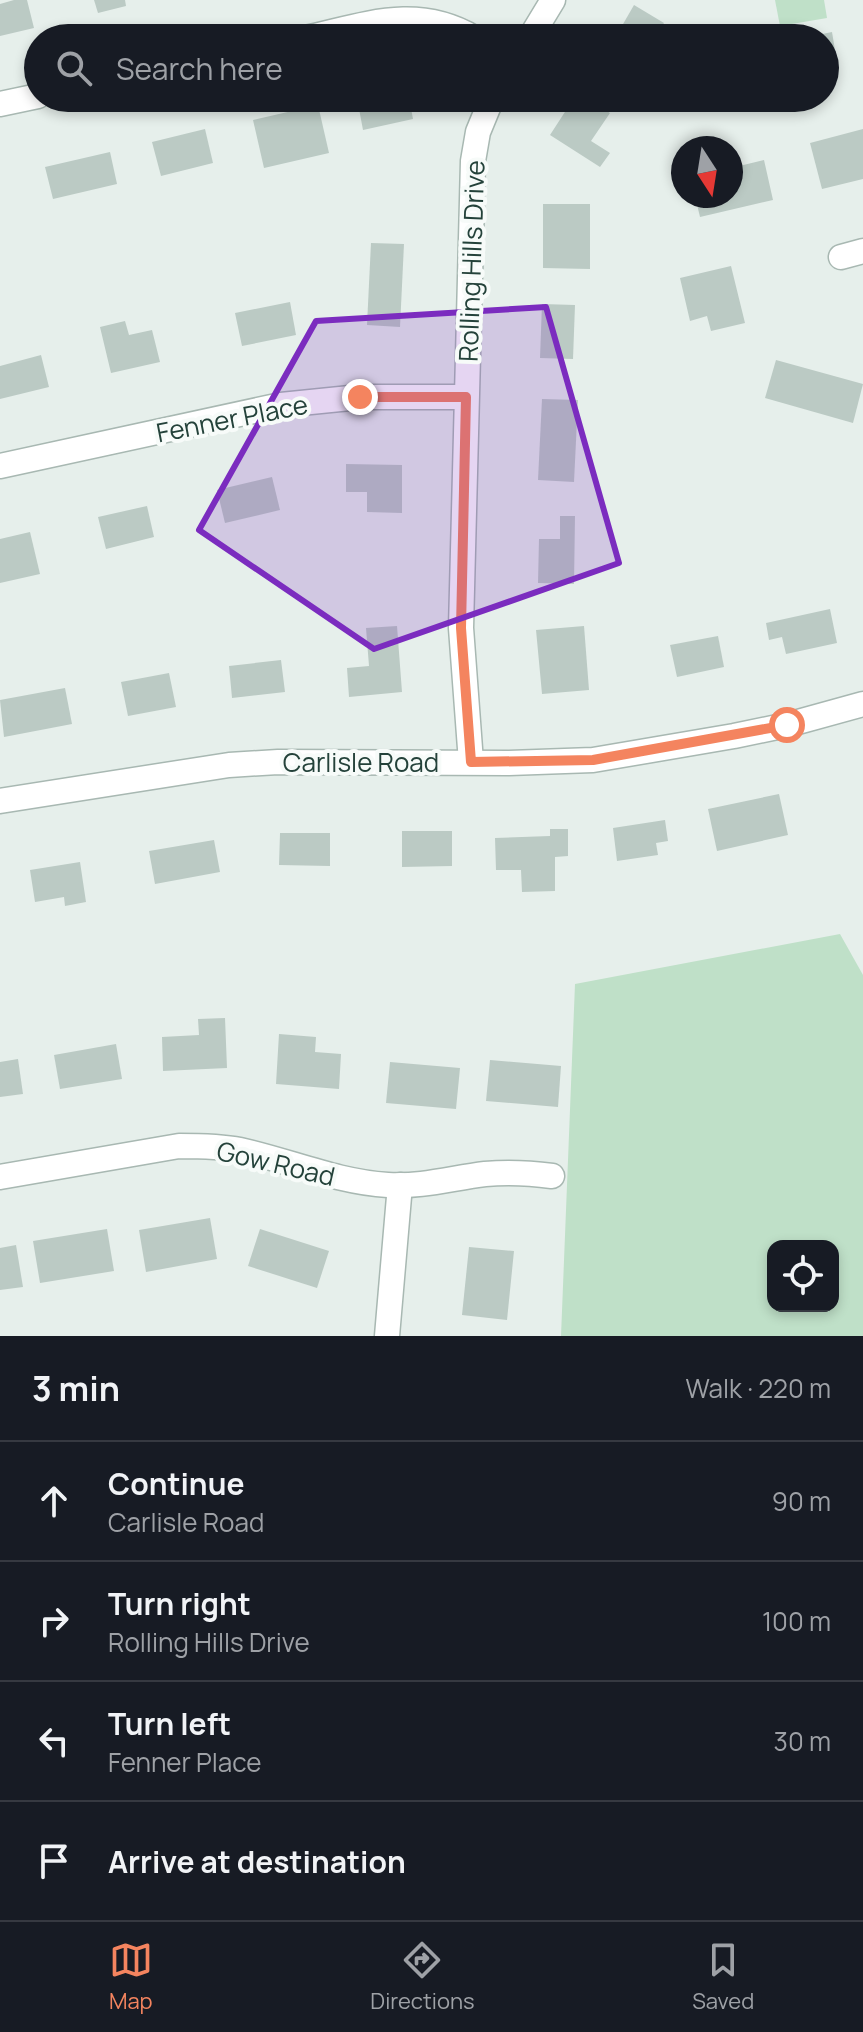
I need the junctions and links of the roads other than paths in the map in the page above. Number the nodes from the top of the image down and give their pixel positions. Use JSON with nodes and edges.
{"nodes":[{"id":1,"x":553,"y":0,"type":"edge"},
{"id":2,"x":376,"y":24,"type":"edge"},
{"id":3,"x":445,"y":24,"type":"edge"},
{"id":4,"x":538,"y":24,"type":"edge"},
{"id":5,"x":24,"y":99,"type":"edge"},
{"id":6,"x":0,"y":104,"type":"edge"},
{"id":7,"x":486,"y":112,"type":"edge"},
{"id":8,"x":466,"y":397,"type":"junction"},
{"id":9,"x":0,"y":466,"type":"edge"},
{"id":10,"x":863,"y":704,"type":"edge"},
{"id":11,"x":471,"y":762,"type":"junction"},
{"id":12,"x":0,"y":801,"type":"edge"},
{"id":13,"x":552,"y":1176,"type":"dead end"},
{"id":14,"x":0,"y":1177,"type":"edge"},
{"id":15,"x":400,"y":1185,"type":"junction"},
{"id":16,"x":387,"y":1336,"type":"edge"}],
"edges":[{"from":1,"to":4,"type":"street"},
{"from":2,"to":3,"type":"street"},
{"from":5,"to":6,"type":"street"},
{"from":7,"to":8,"type":"street","name":"Rolling Hills Drive"},
{"from":8,"to":9,"type":"street","name":"Fenner Place"},
{"from":8,"to":11,"type":"street","name":"Rolling Hills Drive"},
{"from":10,"to":11,"type":"street","name":"Carlisle Road"},
{"from":11,"to":12,"type":"street","name":"Carlisle Road"},
{"from":13,"to":15,"type":"street","name":"Gow Road"},
{"from":14,"to":15,"type":"street","name":"Gow Road"},
{"from":15,"to":16,"type":"street"}]}
